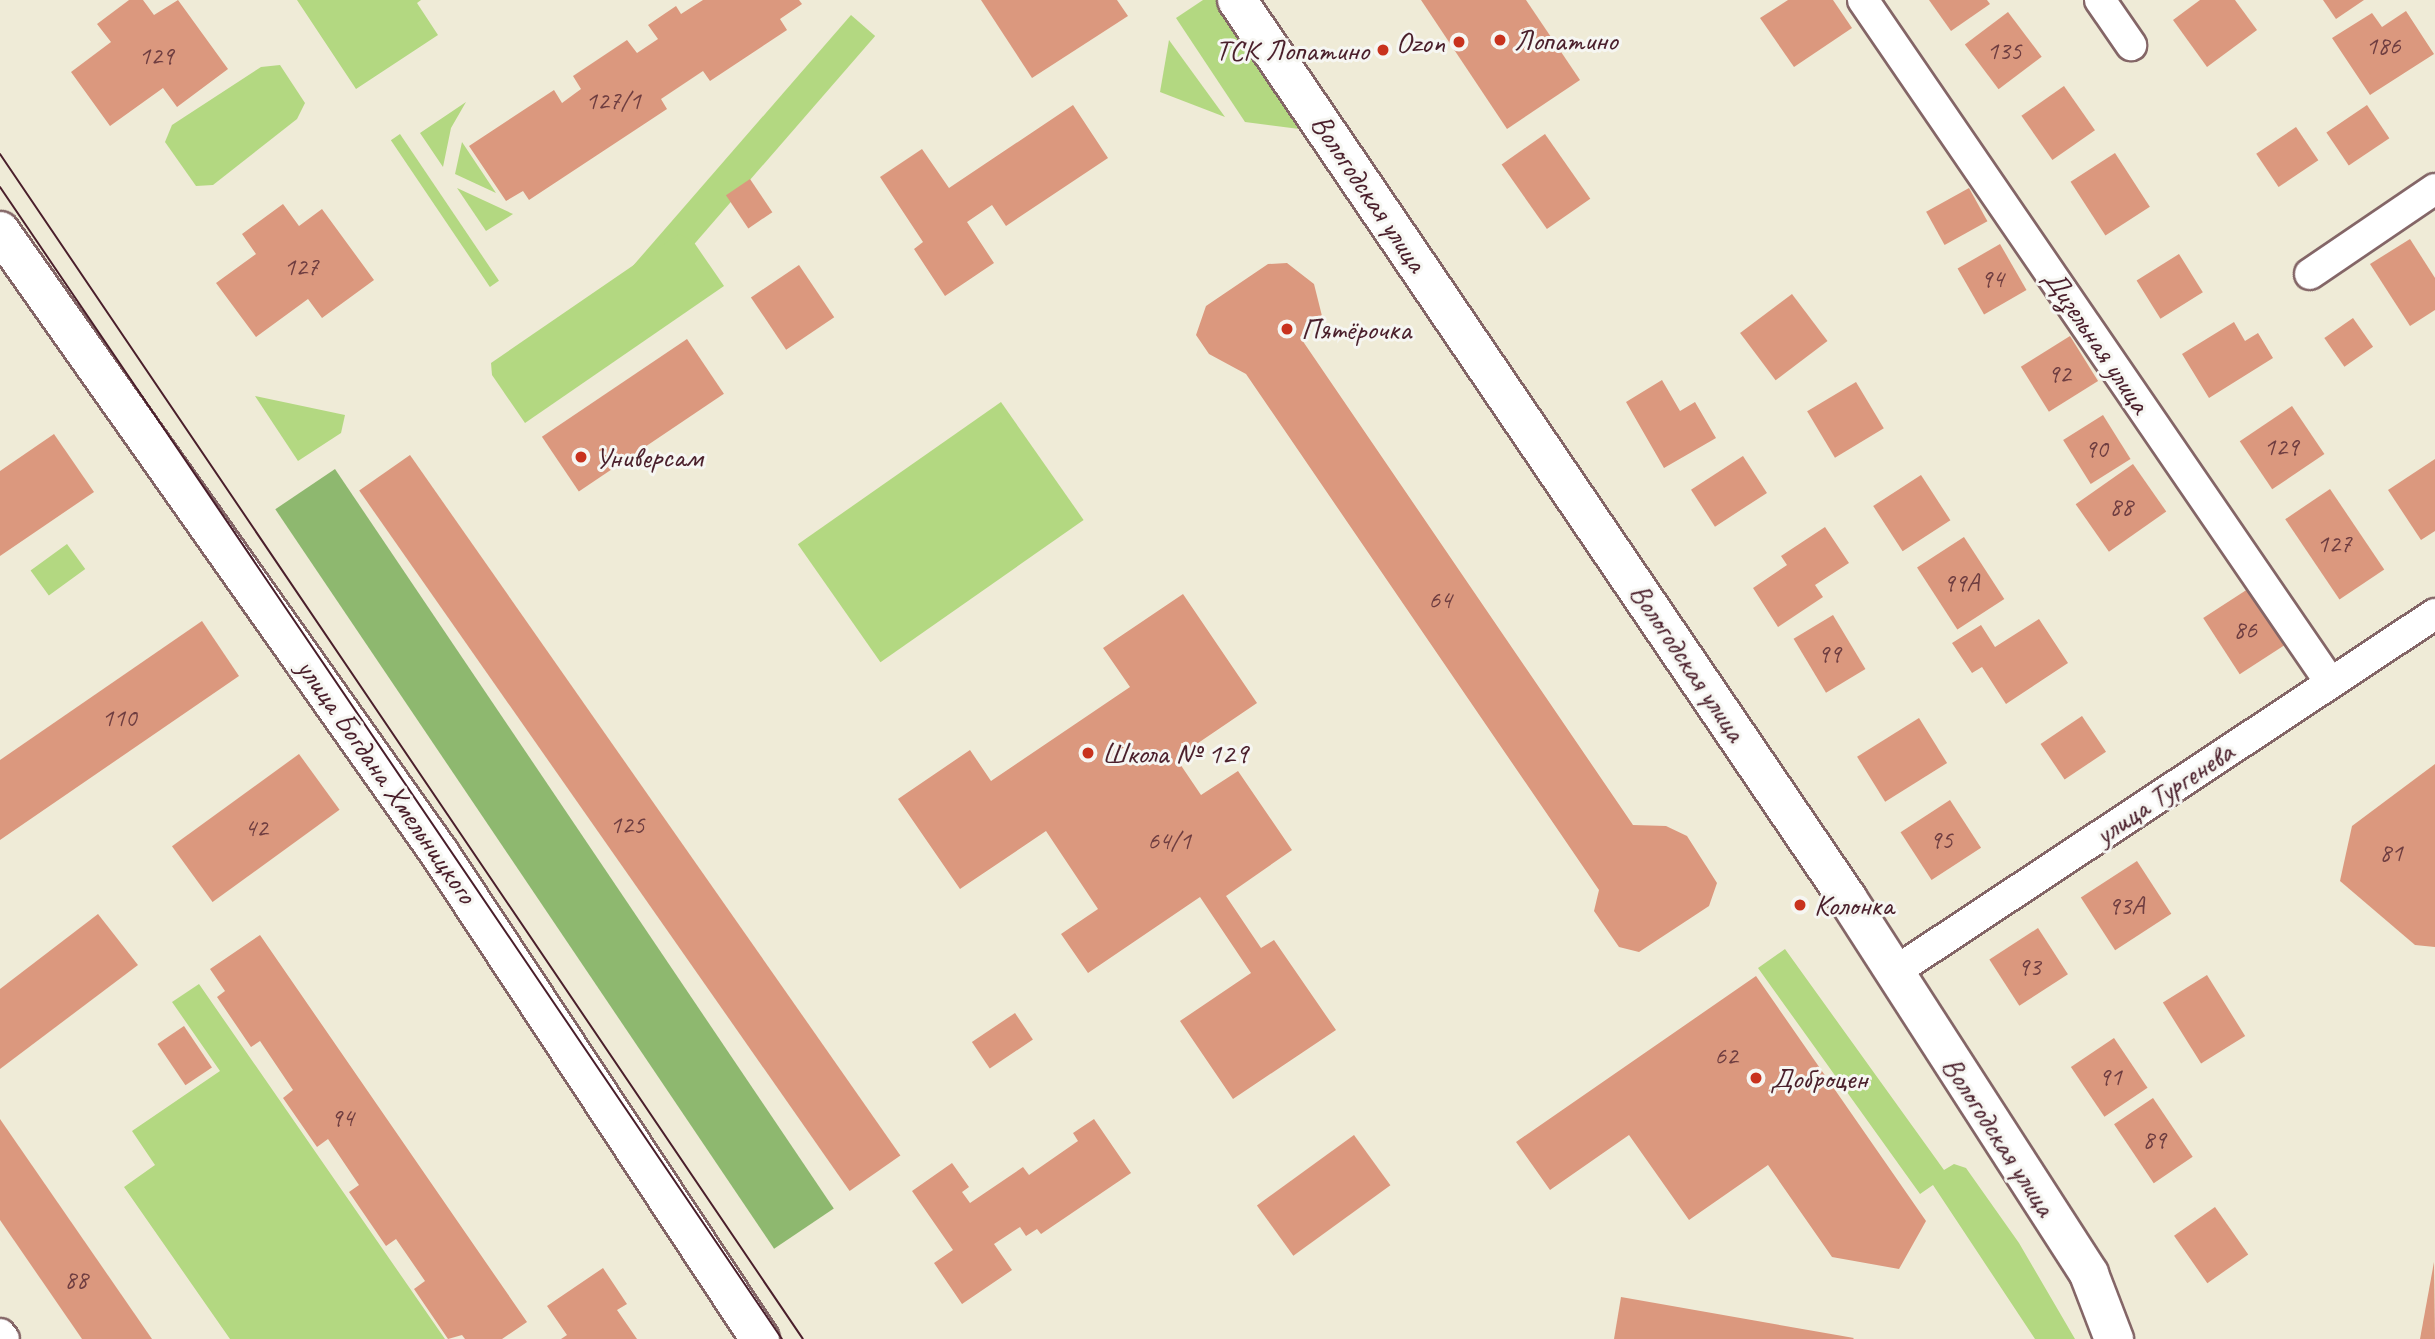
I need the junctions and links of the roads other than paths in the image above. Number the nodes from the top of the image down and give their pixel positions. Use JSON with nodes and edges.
{"nodes":[{"id":1,"x":1237,"y":0,"type":"edge"},
{"id":2,"x":1863,"y":0,"type":"edge"},
{"id":3,"x":2100,"y":0,"type":"edge"},
{"id":4,"x":2131,"y":45,"type":"dead end"},
{"id":5,"x":2435,"y":189,"type":"edge"},
{"id":6,"x":0,"y":231,"type":"edge"},
{"id":7,"x":2311,"y":274,"type":"dead end"},
{"id":8,"x":2435,"y":614,"type":"edge"},
{"id":9,"x":2330,"y":682,"type":"junction"},
{"id":10,"x":1893,"y":973,"type":"junction"},
{"id":11,"x":0,"y":1334,"type":"edge"},
{"id":12,"x":4,"y":1339,"type":"edge"},
{"id":13,"x":760,"y":1339,"type":"edge"},
{"id":14,"x":2114,"y":1339,"type":"edge"}],
"edges":[{"from":1,"to":10,"type":"main road","name":"Вологодская улица"},
{"from":2,"to":9,"type":"street","name":"Дизельная улица"},
{"from":3,"to":4,"type":"street"},
{"from":5,"to":7,"type":"street"},
{"from":6,"to":13,"type":"main road","name":"улица Богдана Хмельницкого"},
{"from":8,"to":9,"type":"street","name":"улица Тургенева"},
{"from":9,"to":10,"type":"street","name":"улица Тургенева"},
{"from":10,"to":14,"type":"main road","name":"Вологодская улица"},
{"from":11,"to":12,"type":"street"}]}
